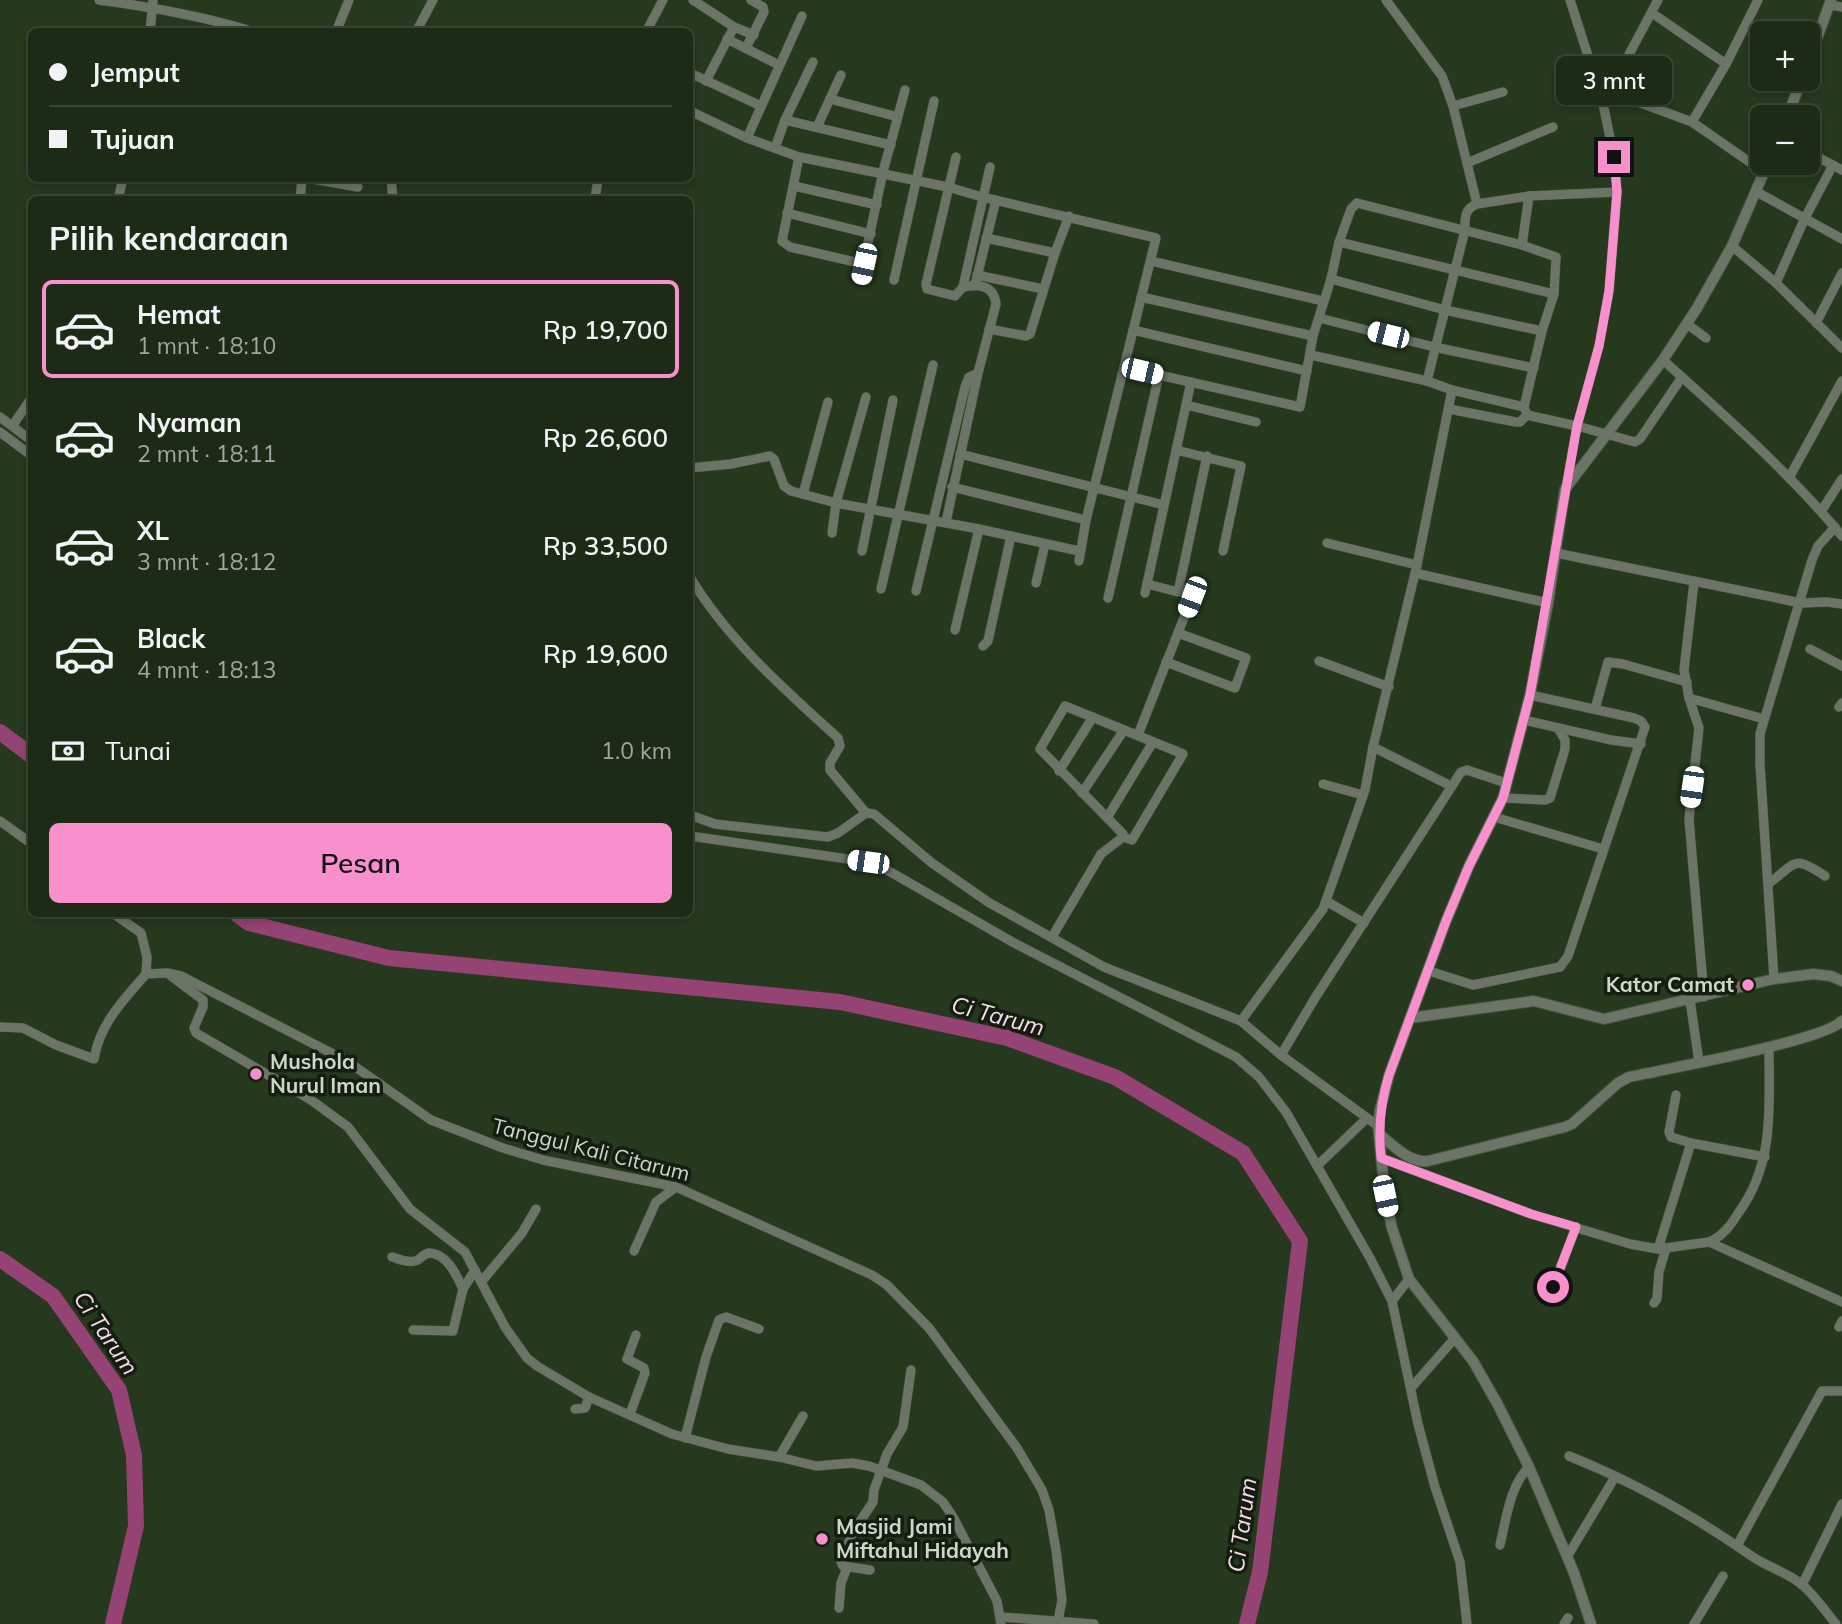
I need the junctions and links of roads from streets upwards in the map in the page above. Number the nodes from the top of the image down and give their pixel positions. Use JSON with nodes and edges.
{"nodes":[{"id":1,"x":99,"y":0,"type":"edge"},
{"id":2,"x":349,"y":0,"type":"edge"},
{"id":3,"x":433,"y":0,"type":"edge"},
{"id":4,"x":663,"y":0,"type":"edge"},
{"id":5,"x":693,"y":0,"type":"edge"},
{"id":6,"x":751,"y":0,"type":"edge"},
{"id":7,"x":1386,"y":0,"type":"edge"},
{"id":8,"x":1570,"y":0,"type":"edge"},
{"id":9,"x":1658,"y":0,"type":"edge"},
{"id":10,"x":1756,"y":1,"type":"edge"},
{"id":11,"x":152,"y":3,"type":"edge"},
{"id":12,"x":1830,"y":3,"type":"edge"},
{"id":13,"x":1842,"y":7,"type":"edge"},
{"id":14,"x":1652,"y":13,"type":"junction"},
{"id":15,"x":802,"y":16,"type":"dead end"},
{"id":16,"x":734,"y":27,"type":"junction"},
{"id":17,"x":150,"y":28,"type":"edge"},
{"id":18,"x":241,"y":28,"type":"edge"},
{"id":19,"x":338,"y":28,"type":"edge"},
{"id":20,"x":418,"y":28,"type":"edge"},
{"id":21,"x":648,"y":28,"type":"edge"},
{"id":22,"x":1820,"y":30,"type":"edge"},
{"id":23,"x":754,"y":35,"type":"junction"},
{"id":24,"x":727,"y":39,"type":"junction"},
{"id":25,"x":746,"y":48,"type":"junction"},
{"id":26,"x":813,"y":62,"type":"dead end"},
{"id":27,"x":1726,"y":64,"type":"junction"},
{"id":28,"x":779,"y":65,"type":"junction"},
{"id":29,"x":693,"y":74,"type":"edge"},
{"id":30,"x":841,"y":75,"type":"dead end"},
{"id":31,"x":706,"y":80,"type":"junction"},
{"id":32,"x":905,"y":90,"type":"dead end"},
{"id":33,"x":1503,"y":92,"type":"dead end"},
{"id":34,"x":1611,"y":92,"type":"junction"},
{"id":35,"x":830,"y":99,"type":"junction"},
{"id":36,"x":1602,"y":99,"type":"junction"},
{"id":37,"x":934,"y":101,"type":"dead end"},
{"id":38,"x":761,"y":106,"type":"junction"},
{"id":39,"x":1453,"y":106,"type":"junction"},
{"id":40,"x":693,"y":112,"type":"edge"},
{"id":41,"x":898,"y":117,"type":"junction"},
{"id":42,"x":785,"y":120,"type":"junction"},
{"id":43,"x":1692,"y":122,"type":"junction"},
{"id":44,"x":817,"y":127,"type":"junction"},
{"id":45,"x":1553,"y":127,"type":"dead end"},
{"id":46,"x":747,"y":138,"type":"junction"},
{"id":47,"x":891,"y":145,"type":"junction"},
{"id":48,"x":775,"y":148,"type":"junction"},
{"id":49,"x":799,"y":157,"type":"junction"},
{"id":50,"x":956,"y":157,"type":"dead end"},
{"id":51,"x":1750,"y":157,"type":"edge"},
{"id":52,"x":1820,"y":158,"type":"edge"},
{"id":53,"x":1466,"y":163,"type":"junction"},
{"id":54,"x":1833,"y":165,"type":"junction"},
{"id":55,"x":990,"y":167,"type":"dead end"},
{"id":56,"x":1842,"y":170,"type":"edge"},
{"id":57,"x":884,"y":172,"type":"junction"},
{"id":58,"x":1763,"y":175,"type":"edge"},
{"id":59,"x":915,"y":181,"type":"junction"},
{"id":60,"x":330,"y":182,"type":"edge"},
{"id":61,"x":794,"y":186,"type":"junction"},
{"id":62,"x":358,"y":187,"type":"dead end"},
{"id":63,"x":948,"y":187,"type":"junction"},
{"id":64,"x":1617,"y":192,"type":"junction"},
{"id":65,"x":1757,"y":192,"type":"junction"},
{"id":66,"x":1529,"y":196,"type":"junction"},
{"id":67,"x":982,"y":197,"type":"junction"},
{"id":68,"x":996,"y":200,"type":"junction"},
{"id":69,"x":1477,"y":204,"type":"junction"},
{"id":70,"x":877,"y":205,"type":"junction"},
{"id":71,"x":787,"y":213,"type":"junction"},
{"id":72,"x":1069,"y":216,"type":"junction"},
{"id":73,"x":1805,"y":218,"type":"junction"},
{"id":74,"x":1465,"y":230,"type":"junction"},
{"id":75,"x":871,"y":234,"type":"junction"},
{"id":76,"x":986,"y":239,"type":"junction"},
{"id":77,"x":1842,"y":239,"type":"edge"},
{"id":78,"x":1339,"y":242,"type":"junction"},
{"id":79,"x":1522,"y":245,"type":"junction"},
{"id":80,"x":1731,"y":246,"type":"junction"},
{"id":81,"x":1055,"y":253,"type":"junction"},
{"id":82,"x":1151,"y":261,"type":"junction"},
{"id":83,"x":864,"y":264,"type":"junction"},
{"id":84,"x":1453,"y":269,"type":"junction"},
{"id":85,"x":1842,"y":273,"type":"edge"},
{"id":86,"x":977,"y":275,"type":"junction"},
{"id":87,"x":1331,"y":279,"type":"junction"},
{"id":88,"x":894,"y":280,"type":"dead end"},
{"id":89,"x":860,"y":281,"type":"dead end"},
{"id":90,"x":1776,"y":283,"type":"junction"},
{"id":91,"x":975,"y":285,"type":"junction"},
{"id":92,"x":963,"y":287,"type":"junction"},
{"id":93,"x":1043,"y":289,"type":"junction"},
{"id":94,"x":1553,"y":294,"type":"junction"},
{"id":95,"x":1141,"y":297,"type":"junction"},
{"id":96,"x":1323,"y":301,"type":"junction"},
{"id":97,"x":1445,"y":310,"type":"junction"},
{"id":98,"x":1319,"y":318,"type":"junction"},
{"id":99,"x":1815,"y":323,"type":"junction"},
{"id":100,"x":1687,"y":324,"type":"junction"},
{"id":101,"x":989,"y":329,"type":"junction"},
{"id":102,"x":1133,"y":330,"type":"junction"},
{"id":103,"x":1542,"y":331,"type":"junction"},
{"id":104,"x":1313,"y":337,"type":"junction"},
{"id":105,"x":1706,"y":338,"type":"dead end"},
{"id":106,"x":1434,"y":347,"type":"junction"},
{"id":107,"x":1842,"y":348,"type":"edge"},
{"id":108,"x":1311,"y":355,"type":"junction"},
{"id":109,"x":1663,"y":360,"type":"junction"},
{"id":110,"x":933,"y":365,"type":"dead end"},
{"id":111,"x":1124,"y":367,"type":"junction"},
{"id":112,"x":1534,"y":368,"type":"junction"},
{"id":113,"x":1307,"y":371,"type":"junction"},
{"id":114,"x":978,"y":373,"type":"junction"},
{"id":115,"x":1159,"y":375,"type":"junction"},
{"id":116,"x":1682,"y":377,"type":"junction"},
{"id":117,"x":1427,"y":381,"type":"junction"},
{"id":118,"x":1842,"y":381,"type":"edge"},
{"id":119,"x":1191,"y":382,"type":"junction"},
{"id":120,"x":1452,"y":390,"type":"junction"},
{"id":121,"x":866,"y":397,"type":"dead end"},
{"id":122,"x":893,"y":400,"type":"dead end"},
{"id":123,"x":828,"y":402,"type":"dead end"},
{"id":124,"x":28,"y":403,"type":"edge"},
{"id":125,"x":1186,"y":405,"type":"junction"},
{"id":126,"x":1449,"y":409,"type":"junction"},
{"id":127,"x":1526,"y":411,"type":"junction"},
{"id":128,"x":0,"y":417,"type":"edge"},
{"id":129,"x":1256,"y":422,"type":"dead end"},
{"id":130,"x":13,"y":425,"type":"junction"},
{"id":131,"x":1577,"y":426,"type":"junction"},
{"id":132,"x":0,"y":432,"type":"edge"},
{"id":133,"x":1608,"y":434,"type":"junction"},
{"id":134,"x":28,"y":438,"type":"edge"},
{"id":135,"x":1176,"y":450,"type":"junction"},
{"id":136,"x":28,"y":453,"type":"edge"},
{"id":137,"x":960,"y":454,"type":"junction"},
{"id":138,"x":1207,"y":456,"type":"junction"},
{"id":139,"x":693,"y":468,"type":"edge"},
{"id":140,"x":1788,"y":478,"type":"junction"},
{"id":141,"x":1842,"y":479,"type":"edge"},
{"id":142,"x":1095,"y":486,"type":"junction"},
{"id":143,"x":952,"y":487,"type":"junction"},
{"id":144,"x":1565,"y":489,"type":"junction"},
{"id":145,"x":803,"y":494,"type":"junction"},
{"id":146,"x":1130,"y":495,"type":"junction"},
{"id":147,"x":836,"y":503,"type":"junction"},
{"id":148,"x":1164,"y":505,"type":"junction"},
{"id":149,"x":869,"y":509,"type":"junction"},
{"id":150,"x":1822,"y":510,"type":"junction"},
{"id":151,"x":898,"y":516,"type":"junction"},
{"id":152,"x":932,"y":520,"type":"junction"},
{"id":153,"x":1086,"y":520,"type":"junction"},
{"id":154,"x":946,"y":522,"type":"junction"},
{"id":155,"x":1835,"y":527,"type":"junction"},
{"id":156,"x":979,"y":529,"type":"junction"},
{"id":157,"x":832,"y":533,"type":"dead end"},
{"id":158,"x":1011,"y":536,"type":"junction"},
{"id":159,"x":1842,"y":536,"type":"edge"},
{"id":160,"x":1045,"y":544,"type":"junction"},
{"id":161,"x":1327,"y":544,"type":"dead end"},
{"id":162,"x":862,"y":551,"type":"dead end"},
{"id":163,"x":1223,"y":551,"type":"dead end"},
{"id":164,"x":1556,"y":554,"type":"junction"},
{"id":165,"x":1416,"y":569,"type":"junction"},
{"id":166,"x":693,"y":582,"type":"edge"},
{"id":167,"x":1694,"y":582,"type":"junction"},
{"id":168,"x":1036,"y":583,"type":"dead end"},
{"id":169,"x":1179,"y":588,"type":"junction"},
{"id":170,"x":881,"y":589,"type":"dead end"},
{"id":171,"x":916,"y":591,"type":"dead end"},
{"id":172,"x":1108,"y":598,"type":"dead end"},
{"id":173,"x":1548,"y":603,"type":"junction"},
{"id":174,"x":1801,"y":603,"type":"junction"},
{"id":175,"x":1842,"y":604,"type":"edge"},
{"id":176,"x":955,"y":630,"type":"dead end"},
{"id":177,"x":1178,"y":633,"type":"junction"},
{"id":178,"x":983,"y":646,"type":"dead end"},
{"id":179,"x":1810,"y":649,"type":"dead end"},
{"id":180,"x":1319,"y":661,"type":"dead end"},
{"id":181,"x":1166,"y":662,"type":"junction"},
{"id":182,"x":1842,"y":666,"type":"edge"},
{"id":183,"x":1686,"y":682,"type":"junction"},
{"id":184,"x":1389,"y":687,"type":"junction"},
{"id":185,"x":1530,"y":695,"type":"junction"},
{"id":186,"x":1689,"y":698,"type":"junction"},
{"id":187,"x":1595,"y":709,"type":"junction"},
{"id":188,"x":1093,"y":717,"type":"junction"},
{"id":189,"x":1764,"y":719,"type":"junction"},
{"id":190,"x":1524,"y":720,"type":"junction"},
{"id":191,"x":1558,"y":728,"type":"junction"},
{"id":192,"x":1124,"y":730,"type":"junction"},
{"id":193,"x":1138,"y":735,"type":"junction"},
{"id":194,"x":1153,"y":742,"type":"junction"},
{"id":195,"x":1641,"y":744,"type":"junction"},
{"id":196,"x":1373,"y":747,"type":"junction"},
{"id":197,"x":1059,"y":771,"type":"junction"},
{"id":198,"x":1506,"y":783,"type":"junction"},
{"id":199,"x":1323,"y":784,"type":"dead end"},
{"id":200,"x":1451,"y":786,"type":"junction"},
{"id":201,"x":1082,"y":793,"type":"junction"},
{"id":202,"x":1363,"y":795,"type":"junction"},
{"id":203,"x":1503,"y":798,"type":"junction"},
{"id":204,"x":866,"y":813,"type":"junction"},
{"id":205,"x":693,"y":816,"type":"edge"},
{"id":206,"x":1494,"y":817,"type":"junction"},
{"id":207,"x":1107,"y":818,"type":"junction"},
{"id":208,"x":0,"y":821,"type":"edge"},
{"id":209,"x":693,"y":836,"type":"edge"},
{"id":210,"x":1123,"y":837,"type":"junction"},
{"id":211,"x":28,"y":841,"type":"edge"},
{"id":212,"x":1603,"y":849,"type":"junction"},
{"id":213,"x":1825,"y":876,"type":"dead end"},
{"id":214,"x":1768,"y":884,"type":"junction"},
{"id":215,"x":1326,"y":901,"type":"junction"},
{"id":216,"x":118,"y":917,"type":"edge"},
{"id":217,"x":1364,"y":923,"type":"junction"},
{"id":218,"x":1052,"y":937,"type":"junction"},
{"id":219,"x":1429,"y":971,"type":"junction"},
{"id":220,"x":146,"y":974,"type":"junction"},
{"id":221,"x":167,"y":974,"type":"junction"},
{"id":222,"x":1773,"y":979,"type":"junction"},
{"id":223,"x":1842,"y":981,"type":"edge"},
{"id":224,"x":1704,"y":997,"type":"junction"},
{"id":225,"x":1690,"y":1000,"type":"junction"},
{"id":226,"x":1410,"y":1018,"type":"junction"},
{"id":227,"x":1241,"y":1021,"type":"junction"},
{"id":228,"x":1842,"y":1021,"type":"edge"},
{"id":229,"x":0,"y":1027,"type":"edge"},
{"id":230,"x":1769,"y":1047,"type":"junction"},
{"id":231,"x":1281,"y":1055,"type":"junction"},
{"id":232,"x":1699,"y":1062,"type":"junction"},
{"id":233,"x":1676,"y":1095,"type":"dead end"},
{"id":234,"x":1367,"y":1118,"type":"junction"},
{"id":235,"x":1378,"y":1130,"type":"junction"},
{"id":236,"x":1691,"y":1143,"type":"junction"},
{"id":237,"x":1765,"y":1157,"type":"junction"},
{"id":238,"x":1381,"y":1158,"type":"junction"},
{"id":239,"x":1317,"y":1166,"type":"junction"},
{"id":240,"x":676,"y":1187,"type":"junction"},
{"id":241,"x":536,"y":1209,"type":"dead end"},
{"id":242,"x":1576,"y":1227,"type":"junction"},
{"id":243,"x":1709,"y":1242,"type":"junction"},
{"id":244,"x":1662,"y":1248,"type":"junction"},
{"id":245,"x":634,"y":1251,"type":"dead end"},
{"id":246,"x":392,"y":1257,"type":"dead end"},
{"id":247,"x":475,"y":1270,"type":"junction"},
{"id":248,"x":1409,"y":1279,"type":"junction"},
{"id":249,"x":482,"y":1281,"type":"junction"},
{"id":250,"x":1553,"y":1287,"type":"dead end"},
{"id":251,"x":463,"y":1289,"type":"junction"},
{"id":252,"x":1392,"y":1301,"type":"junction"},
{"id":253,"x":1842,"y":1302,"type":"edge"},
{"id":254,"x":1654,"y":1303,"type":"dead end"},
{"id":255,"x":413,"y":1329,"type":"dead end"},
{"id":256,"x":760,"y":1329,"type":"dead end"},
{"id":257,"x":636,"y":1335,"type":"dead end"},
{"id":258,"x":1455,"y":1338,"type":"junction"},
{"id":259,"x":911,"y":1370,"type":"dead end"},
{"id":260,"x":1411,"y":1388,"type":"junction"},
{"id":261,"x":1842,"y":1391,"type":"edge"},
{"id":262,"x":589,"y":1397,"type":"junction"},
{"id":263,"x":575,"y":1409,"type":"dead end"},
{"id":264,"x":630,"y":1414,"type":"junction"},
{"id":265,"x":803,"y":1416,"type":"dead end"},
{"id":266,"x":685,"y":1438,"type":"junction"},
{"id":267,"x":1569,"y":1456,"type":"dead end"},
{"id":268,"x":779,"y":1457,"type":"junction"},
{"id":269,"x":1529,"y":1467,"type":"junction"},
{"id":270,"x":881,"y":1470,"type":"junction"},
{"id":271,"x":1615,"y":1477,"type":"junction"},
{"id":272,"x":1842,"y":1504,"type":"edge"},
{"id":273,"x":1738,"y":1544,"type":"junction"},
{"id":274,"x":1500,"y":1545,"type":"dead end"},
{"id":275,"x":1567,"y":1558,"type":"junction"},
{"id":276,"x":847,"y":1568,"type":"junction"},
{"id":277,"x":870,"y":1570,"type":"dead end"},
{"id":278,"x":1723,"y":1576,"type":"dead end"},
{"id":279,"x":1802,"y":1585,"type":"junction"},
{"id":280,"x":839,"y":1608,"type":"dead end"},
{"id":281,"x":1001,"y":1621,"type":"edge"},
{"id":282,"x":1058,"y":1621,"type":"junction"},
{"id":283,"x":1094,"y":1624,"type":"edge"},
{"id":284,"x":1467,"y":1624,"type":"edge"},
{"id":285,"x":1591,"y":1624,"type":"edge"},
{"id":286,"x":1694,"y":1624,"type":"edge"},
{"id":287,"x":1836,"y":1624,"type":"edge"}],
"edges":[{"from":1,"to":11,"type":"street"},
{"from":2,"to":19,"type":"street"},
{"from":3,"to":20,"type":"street"},
{"from":4,"to":21,"type":"street"},
{"from":5,"to":16,"type":"street"},
{"from":6,"to":23,"type":"street"},
{"from":7,"to":39,"type":"street"},
{"from":8,"to":36,"type":"street"},
{"from":9,"to":14,"type":"street"},
{"from":10,"to":27,"type":"street"},
{"from":11,"to":17,"type":"street"},
{"from":11,"to":18,"type":"street"},
{"from":12,"to":13,"type":"street"},
{"from":12,"to":22,"type":"street"},
{"from":14,"to":27,"type":"street"},
{"from":14,"to":34,"type":"street"},
{"from":15,"to":28,"type":"street"},
{"from":16,"to":23,"type":"street"},
{"from":16,"to":24,"type":"street"},
{"from":23,"to":25,"type":"street"},
{"from":24,"to":25,"type":"street"},
{"from":24,"to":31,"type":"street"},
{"from":25,"to":28,"type":"street"},
{"from":26,"to":42,"type":"street"},
{"from":27,"to":43,"type":"street"},
{"from":28,"to":38,"type":"street"},
{"from":29,"to":31,"type":"street"},
{"from":30,"to":35,"type":"street"},
{"from":31,"to":38,"type":"street"},
{"from":32,"to":41,"type":"street"},
{"from":33,"to":39,"type":"street"},
{"from":34,"to":36,"type":"street"},
{"from":34,"to":43,"type":"street"},
{"from":35,"to":41,"type":"street"},
{"from":35,"to":44,"type":"street"},
{"from":36,"to":64,"type":"street"},
{"from":37,"to":59,"type":"street"},
{"from":38,"to":46,"type":"street"},
{"from":39,"to":53,"type":"street"},
{"from":40,"to":46,"type":"street"},
{"from":41,"to":47,"type":"street"},
{"from":42,"to":44,"type":"street"},
{"from":42,"to":48,"type":"street"},
{"from":43,"to":51,"type":"street"},
{"from":44,"to":47,"type":"street"},
{"from":45,"to":53,"type":"street"},
{"from":46,"to":48,"type":"street"},
{"from":47,"to":57,"type":"street"},
{"from":48,"to":49,"type":"street"},
{"from":49,"to":57,"type":"street"},
{"from":49,"to":61,"type":"street"},
{"from":50,"to":63,"type":"street"},
{"from":52,"to":54,"type":"street"},
{"from":53,"to":69,"type":"street"},
{"from":54,"to":56,"type":"street"},
{"from":54,"to":73,"type":"street"},
{"from":55,"to":67,"type":"street"},
{"from":57,"to":59,"type":"street"},
{"from":57,"to":70,"type":"street"},
{"from":58,"to":65,"type":"street"},
{"from":59,"to":63,"type":"street"},
{"from":59,"to":88,"type":"street"},
{"from":60,"to":62,"type":"street"},
{"from":61,"to":70,"type":"street"},
{"from":61,"to":71,"type":"street"},
{"from":63,"to":67,"type":"street"},
{"from":63,"to":92,"type":"street"},
{"from":64,"to":66,"type":"street"},
{"from":64,"to":131,"type":"street"},
{"from":65,"to":73,"type":"street"},
{"from":65,"to":80,"type":"street"},
{"from":66,"to":69,"type":"street"},
{"from":66,"to":79,"type":"street"},
{"from":67,"to":68,"type":"street"},
{"from":67,"to":92,"type":"street"},
{"from":68,"to":72,"type":"street"},
{"from":68,"to":76,"type":"street"},
{"from":69,"to":74,"type":"street"},
{"from":70,"to":75,"type":"street"},
{"from":71,"to":75,"type":"street"},
{"from":71,"to":83,"type":"street"},
{"from":72,"to":81,"type":"street"},
{"from":72,"to":82,"type":"street"},
{"from":73,"to":77,"type":"street"},
{"from":73,"to":90,"type":"street"},
{"from":74,"to":78,"type":"street"},
{"from":74,"to":79,"type":"street"},
{"from":74,"to":84,"type":"street"},
{"from":75,"to":83,"type":"street"},
{"from":76,"to":81,"type":"street"},
{"from":76,"to":86,"type":"street"},
{"from":78,"to":84,"type":"street"},
{"from":78,"to":87,"type":"street"},
{"from":79,"to":94,"type":"street"},
{"from":80,"to":90,"type":"street"},
{"from":80,"to":100,"type":"street"},
{"from":81,"to":93,"type":"street"},
{"from":82,"to":95,"type":"street"},
{"from":82,"to":96,"type":"street"},
{"from":83,"to":89,"type":"street"},
{"from":84,"to":94,"type":"street"},
{"from":84,"to":97,"type":"street"},
{"from":85,"to":99,"type":"street"},
{"from":86,"to":91,"type":"street"},
{"from":86,"to":93,"type":"street"},
{"from":87,"to":96,"type":"street"},
{"from":87,"to":97,"type":"street"},
{"from":90,"to":99,"type":"street"},
{"from":91,"to":92,"type":"street"},
{"from":91,"to":101,"type":"street"},
{"from":93,"to":101,"type":"street"},
{"from":94,"to":103,"type":"street"},
{"from":95,"to":102,"type":"street"},
{"from":95,"to":104,"type":"street"},
{"from":96,"to":98,"type":"street"},
{"from":97,"to":103,"type":"street"},
{"from":97,"to":106,"type":"street"},
{"from":98,"to":104,"type":"street"},
{"from":98,"to":106,"type":"street"},
{"from":99,"to":107,"type":"street"},
{"from":100,"to":105,"type":"street"},
{"from":100,"to":109,"type":"street"},
{"from":101,"to":114,"type":"street"},
{"from":102,"to":111,"type":"street"},
{"from":102,"to":113,"type":"street"},
{"from":103,"to":112,"type":"street"},
{"from":104,"to":108,"type":"street"},
{"from":106,"to":112,"type":"street"},
{"from":106,"to":117,"type":"street"},
{"from":108,"to":113,"type":"street"},
{"from":108,"to":117,"type":"street"},
{"from":109,"to":116,"type":"street"},
{"from":109,"to":133,"type":"street"},
{"from":110,"to":151,"type":"street"},
{"from":111,"to":115,"type":"street"},
{"from":111,"to":142,"type":"street"},
{"from":112,"to":127,"type":"street"},
{"from":113,"to":119,"type":"street"},
{"from":114,"to":137,"type":"street"},
{"from":114,"to":152,"type":"street"},
{"from":115,"to":119,"type":"street"},
{"from":115,"to":146,"type":"street"},
{"from":116,"to":133,"type":"street"},
{"from":116,"to":140,"type":"street"},
{"from":117,"to":120,"type":"street"},
{"from":118,"to":140,"type":"street"},
{"from":119,"to":125,"type":"street"},
{"from":120,"to":126,"type":"street"},
{"from":120,"to":127,"type":"street"},
{"from":121,"to":147,"type":"street"},
{"from":122,"to":149,"type":"street"},
{"from":123,"to":145,"type":"street"},
{"from":124,"to":130,"type":"street"},
{"from":125,"to":129,"type":"street"},
{"from":125,"to":135,"type":"street"},
{"from":126,"to":127,"type":"street"},
{"from":126,"to":165,"type":"street"},
{"from":127,"to":131,"type":"street"},
{"from":128,"to":130,"type":"street"},
{"from":130,"to":134,"type":"street"},
{"from":131,"to":133,"type":"street"},
{"from":131,"to":144,"type":"street"},
{"from":132,"to":136,"type":"street"},
{"from":133,"to":144,"type":"street"},
{"from":135,"to":138,"type":"street"},
{"from":135,"to":148,"type":"street"},
{"from":137,"to":142,"type":"street"},
{"from":137,"to":143,"type":"street"},
{"from":138,"to":163,"type":"street"},
{"from":138,"to":169,"type":"street"},
{"from":139,"to":145,"type":"street"},
{"from":140,"to":150,"type":"street"},
{"from":141,"to":150,"type":"street"},
{"from":142,"to":146,"type":"street"},
{"from":142,"to":153,"type":"street"},
{"from":143,"to":153,"type":"street"},
{"from":143,"to":154,"type":"street"},
{"from":144,"to":164,"type":"street"},
{"from":145,"to":147,"type":"street"},
{"from":146,"to":148,"type":"street"},
{"from":146,"to":172,"type":"street"},
{"from":147,"to":149,"type":"street"},
{"from":147,"to":157,"type":"street"},
{"from":148,"to":169,"type":"street"},
{"from":149,"to":151,"type":"street"},
{"from":149,"to":162,"type":"street"},
{"from":150,"to":155,"type":"street"},
{"from":151,"to":152,"type":"street"},
{"from":151,"to":170,"type":"street"},
{"from":152,"to":154,"type":"street"},
{"from":152,"to":171,"type":"street"},
{"from":153,"to":160,"type":"street"},
{"from":154,"to":156,"type":"street"},
{"from":155,"to":159,"type":"street"},
{"from":155,"to":174,"type":"street"},
{"from":156,"to":158,"type":"street"},
{"from":156,"to":176,"type":"street"},
{"from":158,"to":160,"type":"street"},
{"from":158,"to":178,"type":"street"},
{"from":160,"to":168,"type":"street"},
{"from":161,"to":165,"type":"street"},
{"from":164,"to":167,"type":"street"},
{"from":164,"to":173,"type":"street"},
{"from":165,"to":173,"type":"street"},
{"from":165,"to":184,"type":"street"},
{"from":166,"to":204,"type":"street"},
{"from":167,"to":174,"type":"street"},
{"from":167,"to":183,"type":"street"},
{"from":169,"to":177,"type":"street"},
{"from":173,"to":185,"type":"street"},
{"from":174,"to":175,"type":"street"},
{"from":174,"to":189,"type":"street"},
{"from":177,"to":181,"type":"street"},
{"from":177,"to":181,"type":"street"},
{"from":179,"to":182,"type":"street"},
{"from":180,"to":184,"type":"street"},
{"from":181,"to":193,"type":"street"},
{"from":183,"to":186,"type":"street"},
{"from":183,"to":187,"type":"street"},
{"from":184,"to":196,"type":"street"},
{"from":185,"to":187,"type":"street"},
{"from":185,"to":190,"type":"street"},
{"from":186,"to":189,"type":"street"},
{"from":186,"to":224,"type":"street"},
{"from":187,"to":195,"type":"street"},
{"from":188,"to":192,"type":"street"},
{"from":188,"to":197,"type":"street"},
{"from":188,"to":197,"type":"street"},
{"from":189,"to":214,"type":"street"},
{"from":190,"to":191,"type":"street"},
{"from":190,"to":198,"type":"street"},
{"from":191,"to":195,"type":"street"},
{"from":191,"to":203,"type":"street"},
{"from":192,"to":193,"type":"street"},
{"from":192,"to":201,"type":"street"},
{"from":193,"to":194,"type":"street"},
{"from":194,"to":207,"type":"street"},
{"from":194,"to":210,"type":"street"},
{"from":195,"to":212,"type":"street"},
{"from":196,"to":200,"type":"street"},
{"from":196,"to":202,"type":"street"},
{"from":197,"to":201,"type":"street"},
{"from":198,"to":200,"type":"street"},
{"from":198,"to":203,"type":"street"},
{"from":199,"to":202,"type":"street"},
{"from":200,"to":217,"type":"street"},
{"from":201,"to":207,"type":"street"},
{"from":202,"to":215,"type":"street"},
{"from":203,"to":206,"type":"street"},
{"from":204,"to":205,"type":"street"},
{"from":204,"to":218,"type":"street"},
{"from":206,"to":212,"type":"street"},
{"from":206,"to":219,"type":"street"},
{"from":207,"to":210,"type":"street"},
{"from":208,"to":211,"type":"street"},
{"from":209,"to":239,"type":"street"},
{"from":210,"to":218,"type":"street"},
{"from":212,"to":219,"type":"street"},
{"from":213,"to":214,"type":"street"},
{"from":214,"to":222,"type":"street"},
{"from":215,"to":217,"type":"street"},
{"from":215,"to":227,"type":"street"},
{"from":216,"to":220,"type":"street"},
{"from":217,"to":231,"type":"street"},
{"from":218,"to":227,"type":"street"},
{"from":219,"to":226,"type":"street"},
{"from":220,"to":221,"type":"street","name":"Tanggul Kali Citarum"},
{"from":220,"to":229,"type":"street"},
{"from":221,"to":240,"type":"street","name":"Tanggul Kali Citarum"},
{"from":221,"to":247,"type":"street"},
{"from":222,"to":223,"type":"street"},
{"from":222,"to":224,"type":"street"},
{"from":224,"to":225,"type":"street"},
{"from":225,"to":226,"type":"street"},
{"from":225,"to":232,"type":"street"},
{"from":226,"to":235,"type":"street"},
{"from":227,"to":231,"type":"street"},
{"from":228,"to":230,"type":"street"},
{"from":230,"to":232,"type":"street"},
{"from":230,"to":237,"type":"street"},
{"from":231,"to":234,"type":"street"},
{"from":232,"to":235,"type":"street"},
{"from":233,"to":236,"type":"street"},
{"from":234,"to":235,"type":"street"},
{"from":234,"to":239,"type":"street"},
{"from":235,"to":238,"type":"street"},
{"from":236,"to":237,"type":"street"},
{"from":236,"to":244,"type":"street"},
{"from":237,"to":243,"type":"street"},
{"from":238,"to":242,"type":"street"},
{"from":238,"to":248,"type":"street"},
{"from":239,"to":252,"type":"street"},
{"from":240,"to":245,"type":"street"},
{"from":240,"to":282,"type":"street","name":"Tanggul Kali Citarum"},
{"from":241,"to":249,"type":"street"},
{"from":242,"to":244,"type":"street"},
{"from":242,"to":250,"type":"street"},
{"from":243,"to":244,"type":"street"},
{"from":243,"to":253,"type":"street"},
{"from":244,"to":254,"type":"street"},
{"from":246,"to":251,"type":"street"},
{"from":247,"to":249,"type":"street"},
{"from":247,"to":251,"type":"street"},
{"from":248,"to":252,"type":"street"},
{"from":248,"to":258,"type":"street"},
{"from":249,"to":262,"type":"street"},
{"from":251,"to":255,"type":"street"},
{"from":252,"to":260,"type":"street"},
{"from":256,"to":266,"type":"street"},
{"from":257,"to":264,"type":"street"},
{"from":258,"to":260,"type":"street"},
{"from":258,"to":269,"type":"street"},
{"from":259,"to":270,"type":"street"},
{"from":260,"to":284,"type":"street"},
{"from":261,"to":273,"type":"street"},
{"from":262,"to":263,"type":"street"},
{"from":262,"to":264,"type":"street"},
{"from":264,"to":266,"type":"street"},
{"from":265,"to":268,"type":"street"},
{"from":266,"to":268,"type":"street"},
{"from":267,"to":271,"type":"street"},
{"from":268,"to":270,"type":"street"},
{"from":269,"to":274,"type":"street"},
{"from":269,"to":275,"type":"street"},
{"from":270,"to":276,"type":"street"},
{"from":270,"to":281,"type":"street"},
{"from":271,"to":273,"type":"street"},
{"from":271,"to":275,"type":"street"},
{"from":272,"to":279,"type":"street"},
{"from":273,"to":279,"type":"street"},
{"from":275,"to":285,"type":"street"},
{"from":276,"to":277,"type":"street"},
{"from":276,"to":280,"type":"street"},
{"from":278,"to":286,"type":"street"},
{"from":279,"to":287,"type":"street"},
{"from":281,"to":282,"type":"street"},
{"from":282,"to":283,"type":"street"}]}
